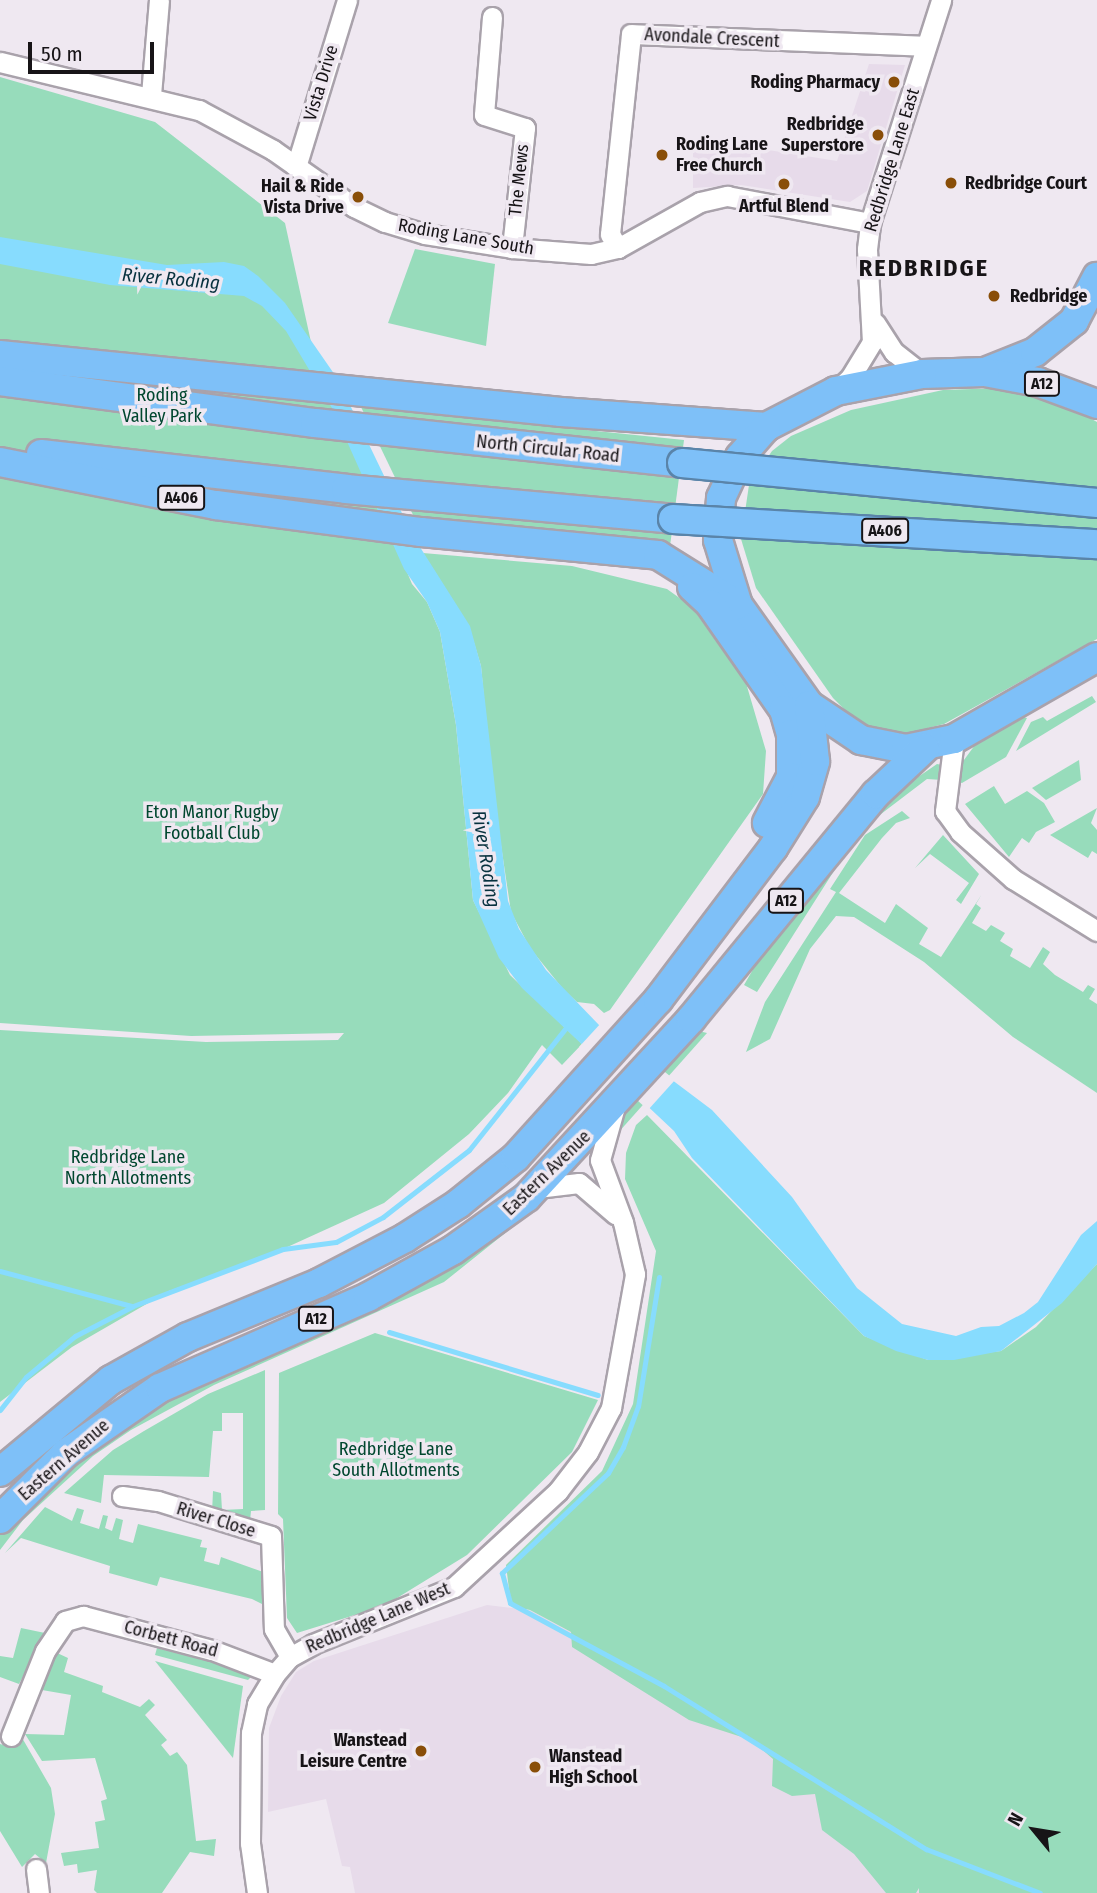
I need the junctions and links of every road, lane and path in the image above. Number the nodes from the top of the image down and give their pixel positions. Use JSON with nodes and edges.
{"nodes":[{"id":1,"x":159,"y":0,"type":"edge"},
{"id":2,"x":347,"y":0,"type":"edge"},
{"id":3,"x":941,"y":0,"type":"edge"},
{"id":4,"x":492,"y":17,"type":"dead end"},
{"id":5,"x":926,"y":46,"type":"junction"},
{"id":6,"x":0,"y":62,"type":"edge"},
{"id":7,"x":151,"y":95,"type":"junction"},
{"id":8,"x":296,"y":167,"type":"junction"},
{"id":9,"x":870,"y":223,"type":"junction"},
{"id":10,"x":512,"y":248,"type":"junction"},
{"id":11,"x":618,"y":248,"type":"junction"},
{"id":12,"x":1097,"y":277,"type":"edge"},
{"id":13,"x":875,"y":323,"type":"junction"},
{"id":14,"x":0,"y":355,"type":"edge"},
{"id":15,"x":985,"y":372,"type":"junction"},
{"id":16,"x":922,"y":374,"type":"junction"},
{"id":17,"x":0,"y":381,"type":"edge"},
{"id":18,"x":836,"y":391,"type":"junction"},
{"id":19,"x":1097,"y":404,"type":"edge"},
{"id":20,"x":766,"y":427,"type":"junction"},
{"id":21,"x":0,"y":449,"type":"edge"},
{"id":22,"x":0,"y":462,"type":"edge"},
{"id":23,"x":1097,"y":503,"type":"edge"},
{"id":24,"x":1097,"y":544,"type":"edge"},
{"id":25,"x":564,"y":547,"type":"junction"},
{"id":26,"x":738,"y":605,"type":"junction"},
{"id":27,"x":1097,"y":657,"type":"edge"},
{"id":28,"x":809,"y":705,"type":"junction"},
{"id":29,"x":954,"y":739,"type":"junction"},
{"id":30,"x":925,"y":748,"type":"junction"},
{"id":31,"x":1097,"y":931,"type":"edge"},
{"id":32,"x":658,"y":1000,"type":"junction"},
{"id":33,"x":619,"y":1099,"type":"junction"},
{"id":34,"x":537,"y":1188,"type":"junction"},
{"id":35,"x":623,"y":1222,"type":"junction"},
{"id":36,"x":0,"y":1472,"type":"edge"},
{"id":37,"x":122,"y":1496,"type":"dead end"},
{"id":38,"x":0,"y":1519,"type":"edge"},
{"id":39,"x":290,"y":1657,"type":"junction"},
{"id":40,"x":275,"y":1674,"type":"junction"},
{"id":41,"x":11,"y":1736,"type":"dead end"},
{"id":42,"x":36,"y":1870,"type":"dead end"},
{"id":43,"x":39,"y":1893,"type":"edge"},
{"id":44,"x":257,"y":1893,"type":"edge"}],
"edges":[{"from":1,"to":7,"type":"street"},
{"from":2,"to":8,"type":"street","name":"Vista Drive"},
{"from":3,"to":5,"type":"street","name":"Redbridge Lane East"},
{"from":4,"to":10,"type":"street","name":"The Mews"},
{"from":5,"to":9,"type":"street","name":"Redbridge Lane East"},
{"from":5,"to":11,"type":"street","name":"Avondale Crescent"},
{"from":6,"to":7,"type":"street","name":"Roding Lane South"},
{"from":7,"to":8,"type":"street","name":"Roding Lane South"},
{"from":8,"to":10,"type":"street","name":"Roding Lane South"},
{"from":9,"to":11,"type":"street","name":"Roding Lane South"},
{"from":9,"to":13,"type":"street","name":"Redbridge Lane East"},
{"from":10,"to":11,"type":"street","name":"Roding Lane South"},
{"from":12,"to":15,"type":"highway","number":"A12"},
{"from":13,"to":16,"type":"street","name":"Redbridge Lane East"},
{"from":13,"to":18,"type":"street","name":"Redbridge Lane East"},
{"from":14,"to":20,"type":"highway"},
{"from":15,"to":16,"type":"highway","number":"A12"},
{"from":15,"to":19,"type":"highway","number":"A12"},
{"from":16,"to":18,"type":"highway","number":"A12"},
{"from":17,"to":23,"type":"highway","name":"North Circular Road","bridge":true},
{"from":18,"to":20,"type":"highway","number":"A12"},
{"from":20,"to":26,"type":"highway","number":"A12"},
{"from":21,"to":24,"type":"highway","number":"A406","bridge":true},
{"from":22,"to":25,"type":"highway","number":"A406"},
{"from":25,"to":26,"type":"highway","number":"A406"},
{"from":25,"to":32,"type":"highway","number":"A406"},
{"from":26,"to":28,"type":"highway","number":"A12"},
{"from":27,"to":29,"type":"highway","number":"A12"},
{"from":28,"to":30,"type":"highway","number":"A12"},
{"from":28,"to":32,"type":"highway","name":"Eastern Avenue","number":"A12"},
{"from":29,"to":30,"type":"highway","number":"A12"},
{"from":29,"to":31,"type":"street"},
{"from":30,"to":33,"type":"highway","name":"Eastern Avenue","number":"A12"},
{"from":32,"to":36,"type":"highway","name":"Eastern Avenue","number":"A12"},
{"from":33,"to":34,"type":"highway","name":"Eastern Avenue","number":"A12"},
{"from":33,"to":35,"type":"street","name":"Redbridge Lane West"},
{"from":34,"to":35,"type":"street"},
{"from":34,"to":38,"type":"highway","name":"Eastern Avenue","number":"A12"},
{"from":35,"to":39,"type":"street","name":"Redbridge Lane West"},
{"from":37,"to":39,"type":"street","name":"River Close"},
{"from":39,"to":40,"type":"street","name":"Redbridge Lane West"},
{"from":40,"to":41,"type":"street","name":"Corbett Road"},
{"from":40,"to":44,"type":"street","name":"Redbridge Lane West"},
{"from":42,"to":43,"type":"street"}]}
